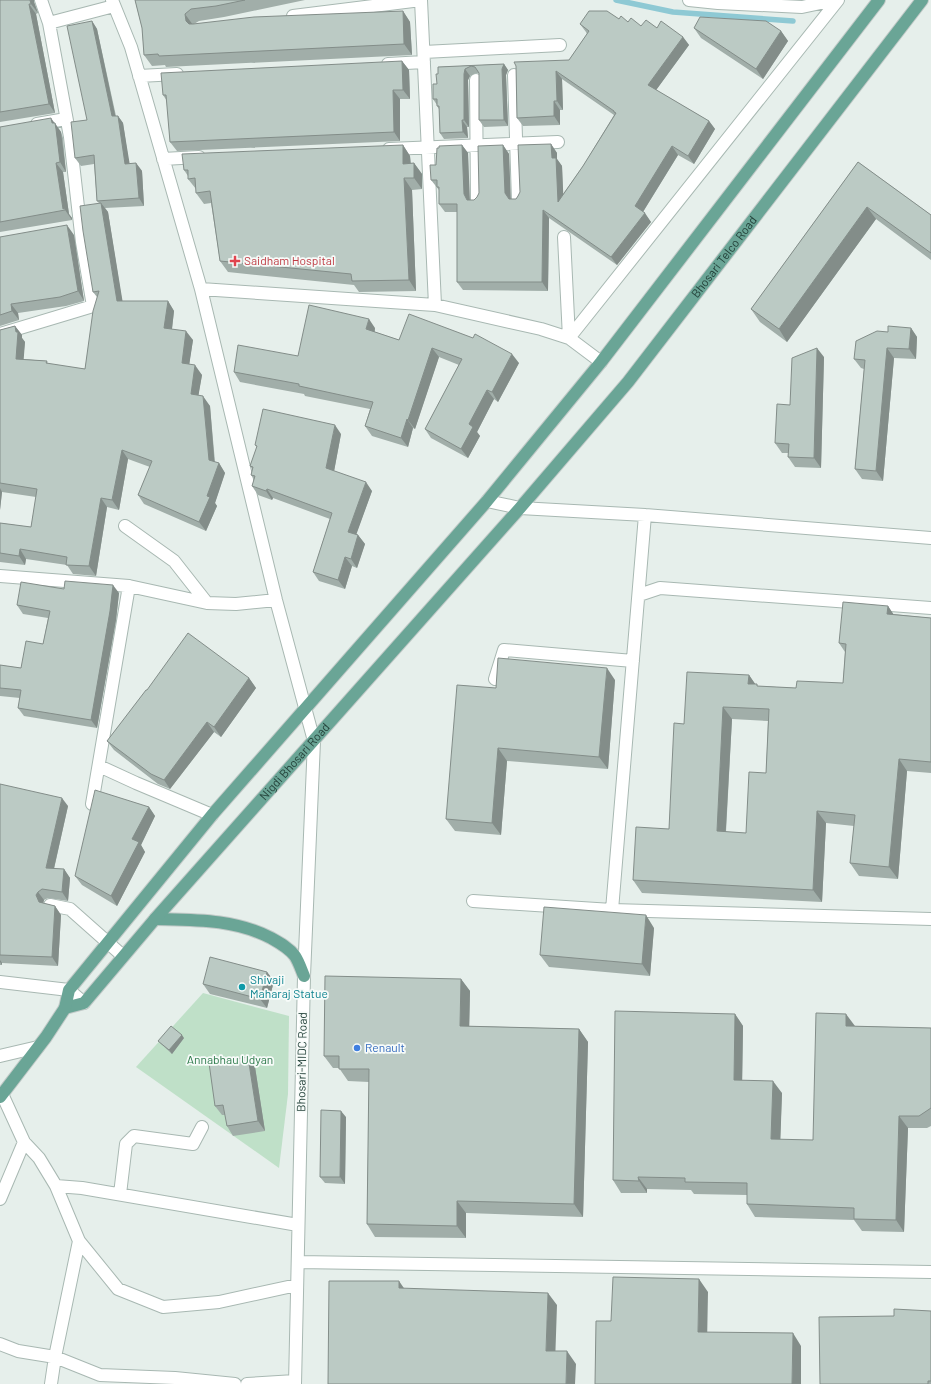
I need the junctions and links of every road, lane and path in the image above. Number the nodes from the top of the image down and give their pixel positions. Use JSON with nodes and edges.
{"nodes":[{"id":1,"x":41,"y":0,"type":"edge"},
{"id":2,"x":421,"y":0,"type":"edge"},
{"id":3,"x":690,"y":0,"type":"edge"},
{"id":4,"x":836,"y":0,"type":"edge"},
{"id":5,"x":879,"y":0,"type":"edge"},
{"id":6,"x":922,"y":0,"type":"edge"},
{"id":7,"x":717,"y":2,"type":"edge"},
{"id":8,"x":113,"y":3,"type":"edge"},
{"id":9,"x":279,"y":18,"type":"edge"},
{"id":10,"x":49,"y":23,"type":"junction"},
{"id":11,"x":560,"y":45,"type":"dead end"},
{"id":12,"x":424,"y":57,"type":"junction"},
{"id":13,"x":376,"y":64,"type":"edge"},
{"id":14,"x":186,"y":74,"type":"edge"},
{"id":15,"x":514,"y":75,"type":"edge"},
{"id":16,"x":139,"y":76,"type":"junction"},
{"id":17,"x":476,"y":80,"type":"edge"},
{"id":18,"x":66,"y":119,"type":"junction"},
{"id":19,"x":22,"y":127,"type":"edge"},
{"id":20,"x":558,"y":142,"type":"dead end"},
{"id":21,"x":516,"y":144,"type":"junction"},
{"id":22,"x":477,"y":145,"type":"junction"},
{"id":23,"x":428,"y":147,"type":"junction"},
{"id":24,"x":381,"y":149,"type":"edge"},
{"id":25,"x":209,"y":157,"type":"edge"},
{"id":26,"x":162,"y":159,"type":"junction"},
{"id":27,"x":518,"y":201,"type":"edge"},
{"id":28,"x":477,"y":202,"type":"edge"},
{"id":29,"x":80,"y":226,"type":"junction"},
{"id":30,"x":65,"y":229,"type":"edge"},
{"id":31,"x":564,"y":237,"type":"edge"},
{"id":32,"x":200,"y":289,"type":"junction"},
{"id":33,"x":435,"y":305,"type":"junction"},
{"id":34,"x":0,"y":334,"type":"edge"},
{"id":35,"x":569,"y":338,"type":"junction"},
{"id":36,"x":601,"y":362,"type":"junction"},
{"id":37,"x":487,"y":501,"type":"junction"},
{"id":38,"x":520,"y":508,"type":"junction"},
{"id":39,"x":646,"y":516,"type":"junction"},
{"id":40,"x":125,"y":526,"type":"dead end"},
{"id":41,"x":931,"y":538,"type":"edge"},
{"id":42,"x":0,"y":576,"type":"edge"},
{"id":43,"x":129,"y":586,"type":"junction"},
{"id":44,"x":639,"y":595,"type":"junction"},
{"id":45,"x":276,"y":600,"type":"junction"},
{"id":46,"x":208,"y":603,"type":"junction"},
{"id":47,"x":931,"y":608,"type":"edge"},
{"id":48,"x":633,"y":662,"type":"junction"},
{"id":49,"x":495,"y":679,"type":"edge"},
{"id":50,"x":305,"y":709,"type":"junction"},
{"id":51,"x":314,"y":741,"type":"junction"},
{"id":52,"x":99,"y":766,"type":"junction"},
{"id":53,"x":92,"y":804,"type":"edge"},
{"id":54,"x":212,"y":814,"type":"junction"},
{"id":55,"x":473,"y":901,"type":"dead end"},
{"id":56,"x":50,"y":905,"type":"edge"},
{"id":57,"x":612,"y":910,"type":"junction"},
{"id":58,"x":155,"y":919,"type":"junction"},
{"id":59,"x":931,"y":919,"type":"edge"},
{"id":60,"x":107,"y":943,"type":"junction"},
{"id":61,"x":123,"y":956,"type":"junction"},
{"id":62,"x":304,"y":976,"type":"junction"},
{"id":63,"x":0,"y":982,"type":"edge"},
{"id":64,"x":69,"y":990,"type":"junction"},
{"id":65,"x":84,"y":1003,"type":"junction"},
{"id":66,"x":65,"y":1008,"type":"junction"},
{"id":67,"x":38,"y":1047,"type":"junction"},
{"id":68,"x":0,"y":1056,"type":"edge"},
{"id":69,"x":1,"y":1095,"type":"edge"},
{"id":70,"x":202,"y":1126,"type":"dead end"},
{"id":71,"x":24,"y":1142,"type":"junction"},
{"id":72,"x":56,"y":1186,"type":"junction"},
{"id":73,"x":120,"y":1194,"type":"junction"},
{"id":74,"x":0,"y":1199,"type":"edge"},
{"id":75,"x":298,"y":1225,"type":"junction"},
{"id":76,"x":79,"y":1241,"type":"junction"},
{"id":77,"x":298,"y":1262,"type":"junction"},
{"id":78,"x":931,"y":1272,"type":"edge"},
{"id":79,"x":297,"y":1285,"type":"junction"},
{"id":80,"x":0,"y":1344,"type":"edge"},
{"id":81,"x":55,"y":1357,"type":"junction"},
{"id":82,"x":295,"y":1383,"type":"edge"},
{"id":83,"x":51,"y":1384,"type":"edge"},
{"id":84,"x":235,"y":1384,"type":"edge"},
{"id":85,"x":247,"y":1384,"type":"edge"}],
"edges":[{"from":1,"to":10,"type":"street"},
{"from":2,"to":9,"type":"street"},
{"from":2,"to":12,"type":"street"},
{"from":3,"to":7,"type":"street"},
{"from":4,"to":7,"type":"street"},
{"from":4,"to":35,"type":"street"},
{"from":5,"to":36,"type":"main road"},
{"from":6,"to":38,"type":"main road","name":"Bhosari Telco Road"},
{"from":8,"to":10,"type":"street"},
{"from":8,"to":16,"type":"street","name":"Bhosari-MIDC Road"},
{"from":10,"to":18,"type":"street"},
{"from":11,"to":12,"type":"street"},
{"from":12,"to":13,"type":"street"},
{"from":12,"to":23,"type":"street"},
{"from":14,"to":16,"type":"street"},
{"from":15,"to":21,"type":"street"},
{"from":16,"to":26,"type":"street","name":"Bhosari-MIDC Road"},
{"from":17,"to":22,"type":"street"},
{"from":18,"to":19,"type":"street"},
{"from":18,"to":29,"type":"street"},
{"from":20,"to":21,"type":"street"},
{"from":21,"to":22,"type":"street"},
{"from":21,"to":27,"type":"street"},
{"from":22,"to":23,"type":"street"},
{"from":22,"to":28,"type":"street"},
{"from":23,"to":24,"type":"street"},
{"from":23,"to":33,"type":"street"},
{"from":25,"to":26,"type":"street"},
{"from":26,"to":32,"type":"street","name":"Bhosari-MIDC Road"},
{"from":29,"to":30,"type":"street"},
{"from":29,"to":34,"type":"street"},
{"from":31,"to":35,"type":"street"},
{"from":32,"to":33,"type":"street"},
{"from":32,"to":45,"type":"street","name":"Bhosari-MIDC Road"},
{"from":33,"to":35,"type":"street"},
{"from":35,"to":36,"type":"street"},
{"from":36,"to":37,"type":"main road"},
{"from":37,"to":38,"type":"street"},
{"from":37,"to":50,"type":"main road"},
{"from":38,"to":39,"type":"street"},
{"from":38,"to":51,"type":"main road","name":"Nigdi Bhosari Road"},
{"from":39,"to":41,"type":"street"},
{"from":39,"to":44,"type":"street"},
{"from":40,"to":46,"type":"street"},
{"from":42,"to":43,"type":"street"},
{"from":43,"to":46,"type":"street"},
{"from":43,"to":52,"type":"street"},
{"from":44,"to":47,"type":"street"},
{"from":44,"to":48,"type":"street"},
{"from":45,"to":46,"type":"street"},
{"from":45,"to":50,"type":"street","name":"Bhosari-MIDC Road"},
{"from":48,"to":49,"type":"street"},
{"from":48,"to":57,"type":"street"},
{"from":50,"to":51,"type":"street","name":"Bhosari-MIDC Road"},
{"from":50,"to":54,"type":"main road"},
{"from":51,"to":58,"type":"main road","name":"Nigdi Bhosari Road"},
{"from":51,"to":62,"type":"street","name":"Bhosari-MIDC Road"},
{"from":52,"to":53,"type":"street"},
{"from":52,"to":54,"type":"street"},
{"from":54,"to":60,"type":"main road"},
{"from":55,"to":57,"type":"street"},
{"from":56,"to":60,"type":"street"},
{"from":57,"to":59,"type":"street"},
{"from":58,"to":61,"type":"main road","name":"Nigdi Bhosari Road"},
{"from":58,"to":62,"type":"main road"},
{"from":60,"to":61,"type":"street"},
{"from":60,"to":64,"type":"main road"},
{"from":61,"to":65,"type":"main road","name":"Nigdi Bhosari Road"},
{"from":62,"to":75,"type":"street","name":"Bhosari-MIDC Road"},
{"from":63,"to":64,"type":"street"},
{"from":64,"to":65,"type":"street"},
{"from":64,"to":66,"type":"main road"},
{"from":65,"to":66,"type":"main road"},
{"from":66,"to":67,"type":"main road"},
{"from":67,"to":68,"type":"street"},
{"from":67,"to":69,"type":"main road"},
{"from":69,"to":71,"type":"street"},
{"from":70,"to":73,"type":"street"},
{"from":71,"to":72,"type":"street"},
{"from":71,"to":74,"type":"street"},
{"from":72,"to":73,"type":"street"},
{"from":72,"to":76,"type":"street"},
{"from":73,"to":75,"type":"street"},
{"from":75,"to":77,"type":"street","name":"Bhosari-MIDC Road"},
{"from":76,"to":79,"type":"street"},
{"from":76,"to":81,"type":"street"},
{"from":77,"to":78,"type":"street"},
{"from":77,"to":79,"type":"street","name":"Bhosari-MIDC Road"},
{"from":79,"to":82,"type":"street","name":"Bhosari-MIDC Road"},
{"from":80,"to":81,"type":"street"},
{"from":81,"to":83,"type":"street"},
{"from":81,"to":84,"type":"street"},
{"from":82,"to":85,"type":"street"}]}
